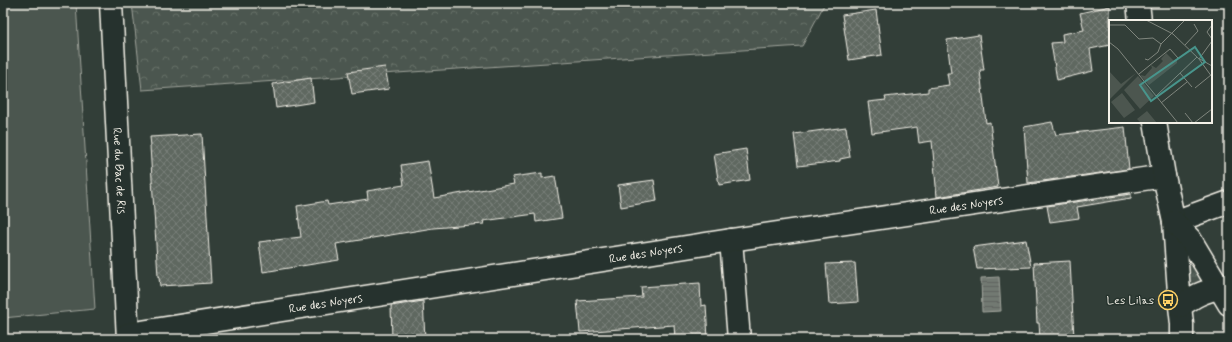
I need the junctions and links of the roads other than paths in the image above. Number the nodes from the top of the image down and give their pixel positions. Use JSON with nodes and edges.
{"nodes":[{"id":1,"x":111,"y":3,"type":"edge"},
{"id":2,"x":1138,"y":3,"type":"edge"},
{"id":3,"x":1140,"y":20,"type":"edge"},
{"id":4,"x":1155,"y":123,"type":"edge"},
{"id":5,"x":1164,"y":176,"type":"junction"},
{"id":6,"x":1229,"y":202,"type":"edge"},
{"id":7,"x":1174,"y":222,"type":"junction"},
{"id":8,"x":731,"y":240,"type":"junction"},
{"id":9,"x":1224,"y":296,"type":"edge"},
{"id":10,"x":1180,"y":306,"type":"junction"},
{"id":11,"x":128,"y":337,"type":"edge"},
{"id":12,"x":739,"y":339,"type":"edge"},
{"id":13,"x":1182,"y":339,"type":"edge"}],
"edges":[{"from":1,"to":11,"type":"street","name":"Rue du Bac de Ris"},
{"from":2,"to":3,"type":"street"},
{"from":4,"to":5,"type":"street"},
{"from":5,"to":7,"type":"street"},
{"from":5,"to":8,"type":"street","name":"Rue des Noyers"},
{"from":6,"to":7,"type":"street"},
{"from":7,"to":9,"type":"street"},
{"from":7,"to":10,"type":"street"},
{"from":8,"to":11,"type":"street","name":"Rue des Noyers"},
{"from":8,"to":12,"type":"street"},
{"from":9,"to":10,"type":"street"},
{"from":10,"to":13,"type":"street"}]}
